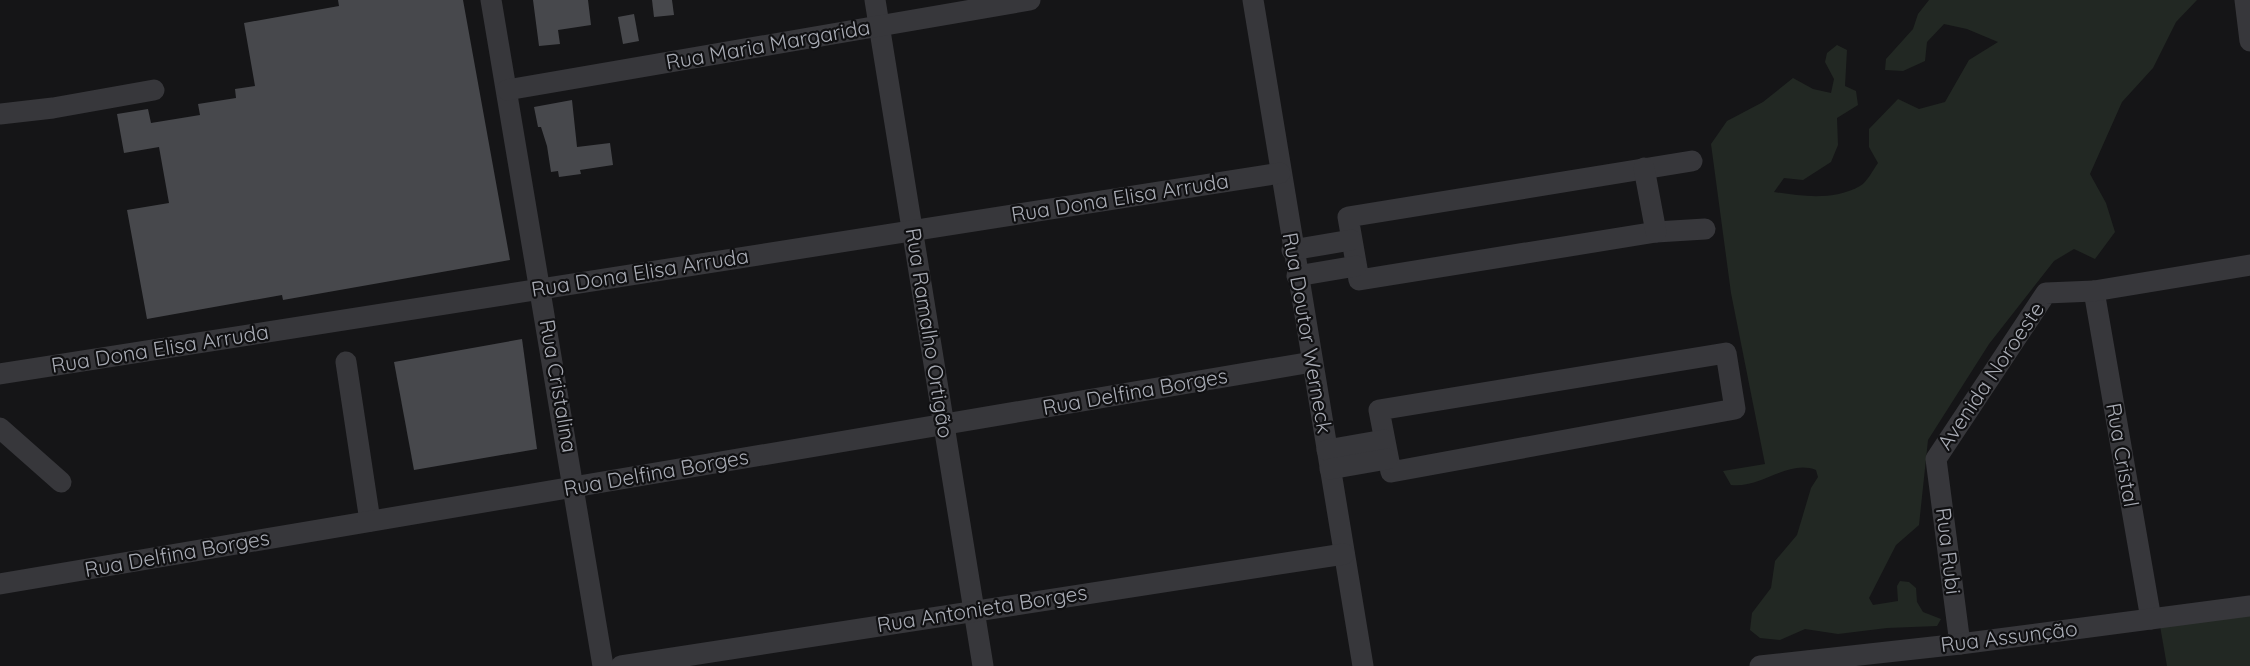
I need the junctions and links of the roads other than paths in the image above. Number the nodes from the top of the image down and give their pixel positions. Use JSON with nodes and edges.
{"nodes":[{"id":1,"x":492,"y":0,"type":"edge"},
{"id":2,"x":875,"y":0,"type":"edge"},
{"id":3,"x":1030,"y":0,"type":"edge"},
{"id":4,"x":1252,"y":0,"type":"edge"},
{"id":5,"x":2245,"y":5,"type":"edge"},
{"id":6,"x":880,"y":26,"type":"junction"},
{"id":7,"x":2250,"y":41,"type":"edge"},
{"id":8,"x":154,"y":90,"type":"dead end"},
{"id":9,"x":507,"y":90,"type":"junction"},
{"id":10,"x":0,"y":114,"type":"edge"},
{"id":11,"x":1692,"y":161,"type":"dead end"},
{"id":12,"x":1644,"y":168,"type":"junction"},
{"id":13,"x":1280,"y":173,"type":"junction"},
{"id":14,"x":1705,"y":229,"type":"dead end"},
{"id":15,"x":913,"y":231,"type":"junction"},
{"id":16,"x":1656,"y":232,"type":"junction"},
{"id":17,"x":1351,"y":240,"type":"junction"},
{"id":18,"x":1293,"y":250,"type":"junction"},
{"id":19,"x":2250,"y":265,"type":"edge"},
{"id":20,"x":1356,"y":266,"type":"junction"},
{"id":21,"x":1298,"y":276,"type":"junction"},
{"id":22,"x":541,"y":289,"type":"junction"},
{"id":23,"x":2094,"y":291,"type":"junction"},
{"id":24,"x":1312,"y":362,"type":"junction"},
{"id":25,"x":346,"y":363,"type":"dead end"},
{"id":26,"x":0,"y":374,"type":"edge"},
{"id":27,"x":944,"y":424,"type":"junction"},
{"id":28,"x":0,"y":428,"type":"edge"},
{"id":29,"x":1385,"y":450,"type":"junction"},
{"id":30,"x":1328,"y":459,"type":"junction"},
{"id":31,"x":1936,"y":459,"type":"joint"},
{"id":32,"x":61,"y":482,"type":"dead end"},
{"id":33,"x":575,"y":487,"type":"junction"},
{"id":34,"x":370,"y":521,"type":"junction"},
{"id":35,"x":1344,"y":554,"type":"junction"},
{"id":36,"x":0,"y":584,"type":"edge"},
{"id":37,"x":2250,"y":606,"type":"edge"},
{"id":38,"x":974,"y":610,"type":"junction"},
{"id":39,"x":2151,"y":619,"type":"junction"},
{"id":40,"x":1960,"y":644,"type":"junction"},
{"id":41,"x":1890,"y":659,"type":"edge"},
{"id":42,"x":1768,"y":665,"type":"edge"},
{"id":43,"x":603,"y":666,"type":"edge"},
{"id":44,"x":621,"y":666,"type":"edge"},
{"id":45,"x":983,"y":666,"type":"edge"},
{"id":46,"x":1363,"y":666,"type":"edge"},
{"id":47,"x":1760,"y":666,"type":"edge"}],
"edges":[{"from":1,"to":9,"type":"street","name":"Rua Cristalina"},
{"from":2,"to":6,"type":"street","name":"Rua Ramalho Ortigão"},
{"from":3,"to":6,"type":"street","name":"Rua Maria Margarida"},
{"from":4,"to":13,"type":"street","name":"Rua Doutor Werneck"},
{"from":5,"to":7,"type":"street"},
{"from":6,"to":9,"type":"street","name":"Rua Maria Margarida"},
{"from":6,"to":15,"type":"street","name":"Rua Ramalho Ortigão"},
{"from":8,"to":10,"type":"street"},
{"from":9,"to":22,"type":"street","name":"Rua Cristalina"},
{"from":11,"to":12,"type":"street"},
{"from":12,"to":16,"type":"street"},
{"from":12,"to":17,"type":"street"},
{"from":13,"to":15,"type":"street","name":"Rua Dona Elisa Arruda"},
{"from":13,"to":18,"type":"street","name":"Rua Doutor Werneck"},
{"from":14,"to":16,"type":"street"},
{"from":15,"to":22,"type":"street","name":"Rua Dona Elisa Arruda"},
{"from":15,"to":27,"type":"street","name":"Rua Ramalho Ortigão"},
{"from":16,"to":20,"type":"street"},
{"from":17,"to":18,"type":"street"},
{"from":17,"to":20,"type":"street"},
{"from":18,"to":21,"type":"street","name":"Rua Doutor Werneck"},
{"from":19,"to":23,"type":"street"},
{"from":20,"to":21,"type":"street"},
{"from":21,"to":24,"type":"street","name":"Rua Doutor Werneck"},
{"from":22,"to":26,"type":"street","name":"Rua Dona Elisa Arruda"},
{"from":22,"to":33,"type":"street","name":"Rua Cristalina"},
{"from":23,"to":31,"type":"street","name":"Avenida Noroeste"},
{"from":23,"to":39,"type":"street","name":"Rua Cristal"},
{"from":24,"to":27,"type":"street","name":"Rua Delfina Borges"},
{"from":24,"to":30,"type":"street","name":"Rua Doutor Werneck"},
{"from":25,"to":34,"type":"street"},
{"from":27,"to":33,"type":"street","name":"Rua Delfina Borges"},
{"from":27,"to":38,"type":"street","name":"Rua Ramalho Ortigão"},
{"from":28,"to":32,"type":"street"},
{"from":29,"to":29,"type":"street"},
{"from":29,"to":30,"type":"street"},
{"from":30,"to":35,"type":"street","name":"Rua Doutor Werneck"},
{"from":31,"to":40,"type":"street","name":"Rua Rubi"},
{"from":33,"to":34,"type":"street","name":"Rua Delfina Borges"},
{"from":33,"to":43,"type":"street","name":"Rua Cristalina"},
{"from":34,"to":36,"type":"street","name":"Rua Delfina Borges"},
{"from":35,"to":38,"type":"street","name":"Rua Antonieta Borges"},
{"from":35,"to":46,"type":"street","name":"Rua Doutor Werneck"},
{"from":37,"to":39,"type":"street","name":"Rua Assunção"},
{"from":38,"to":44,"type":"street","name":"Rua Antonieta Borges"},
{"from":38,"to":45,"type":"street","name":"Rua Ramalho Ortigão"},
{"from":39,"to":40,"type":"street","name":"Rua Assunção"},
{"from":40,"to":41,"type":"street","name":"Rua Assunção"},
{"from":41,"to":42,"type":"street","name":"Rua Assunção"},
{"from":42,"to":47,"type":"street","name":"Rua Assunção"}]}
